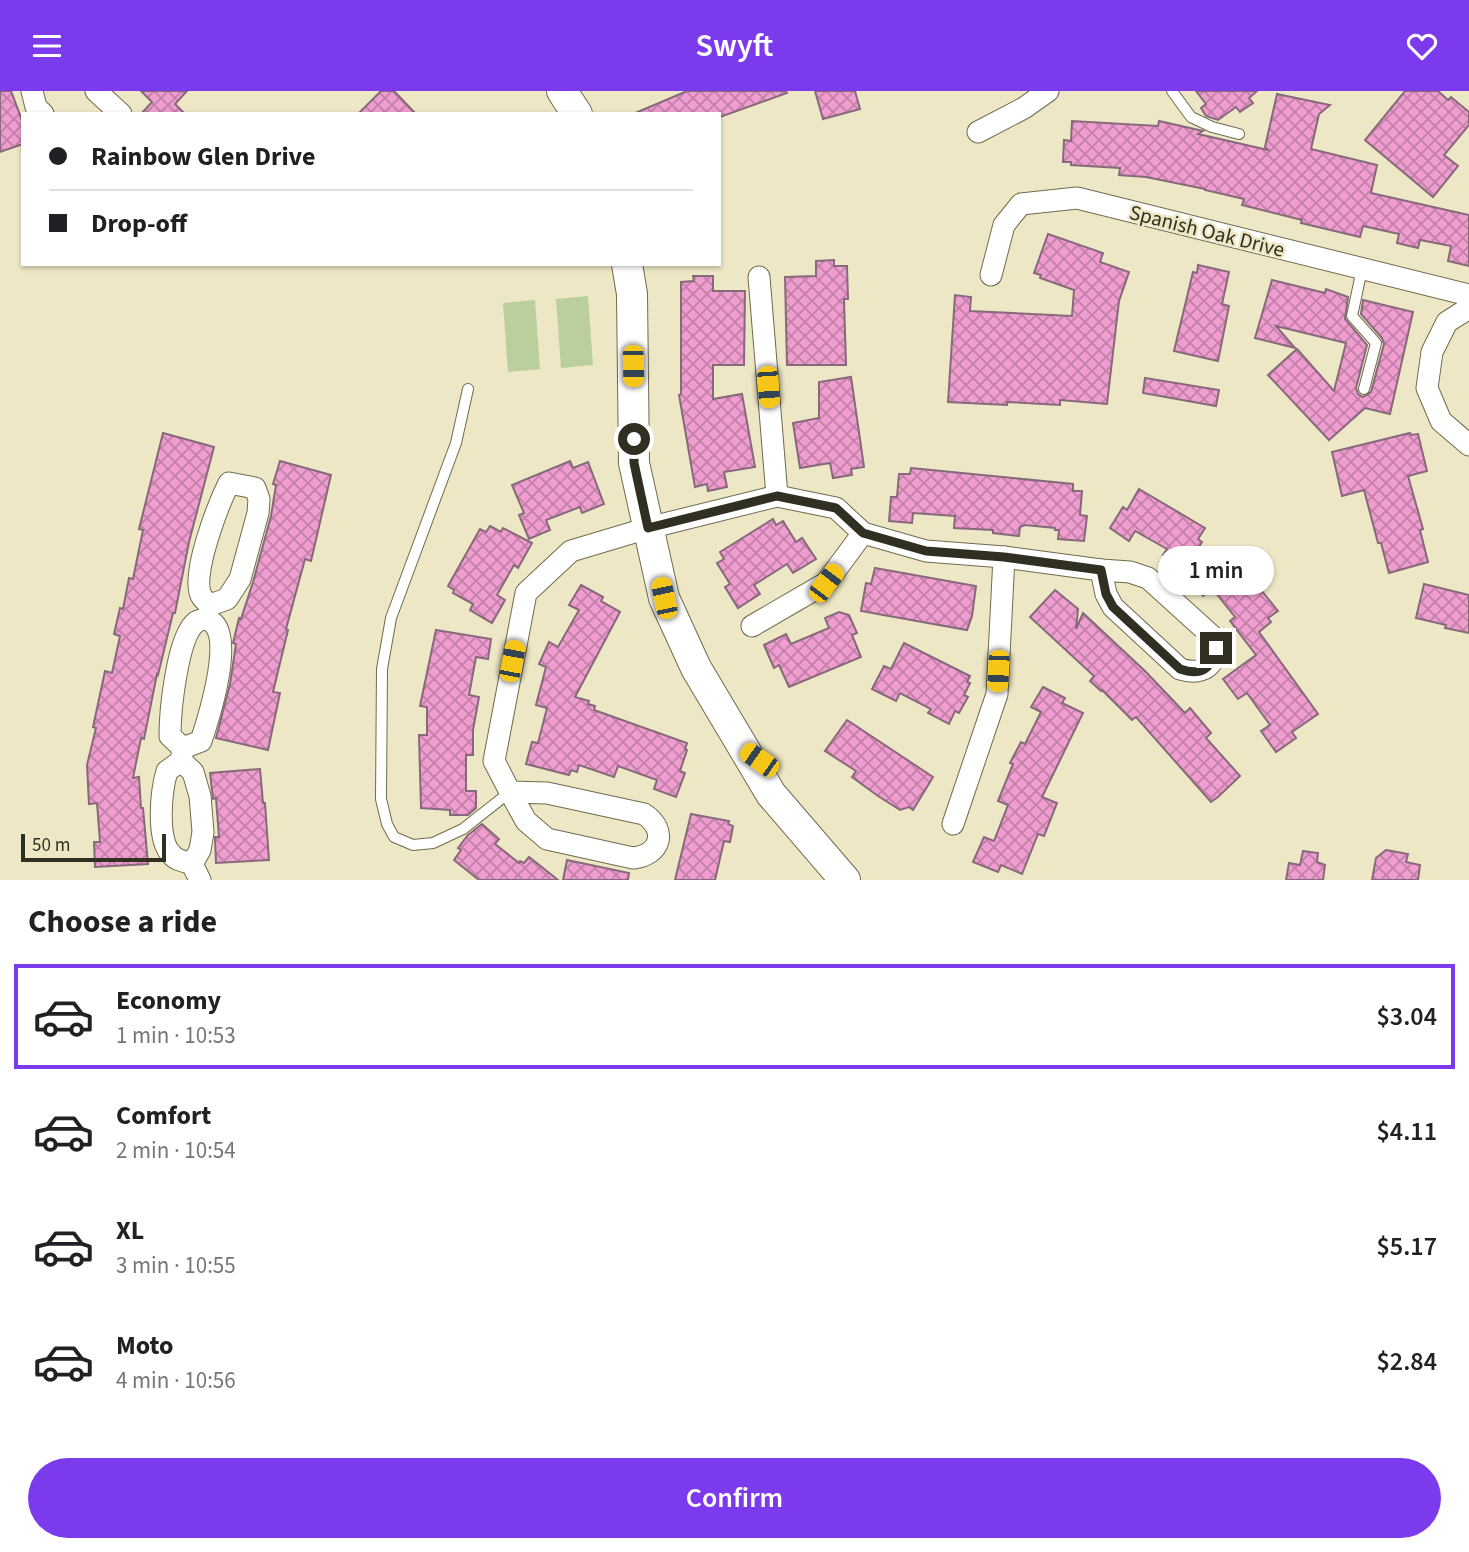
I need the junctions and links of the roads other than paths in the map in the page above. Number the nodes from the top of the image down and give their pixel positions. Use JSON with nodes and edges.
{"nodes":[{"id":1,"x":32,"y":91,"type":"edge"},
{"id":2,"x":96,"y":91,"type":"edge"},
{"id":3,"x":562,"y":91,"type":"edge"},
{"id":4,"x":1048,"y":91,"type":"edge"},
{"id":5,"x":1172,"y":91,"type":"edge"},
{"id":6,"x":41,"y":112,"type":"edge"},
{"id":7,"x":119,"y":112,"type":"edge"},
{"id":8,"x":576,"y":112,"type":"edge"},
{"id":9,"x":978,"y":132,"type":"dead end"},
{"id":10,"x":1239,"y":134,"type":"dead end"},
{"id":11,"x":627,"y":266,"type":"edge"},
{"id":12,"x":1362,"y":269,"type":"junction"},
{"id":13,"x":991,"y":275,"type":"dead end"},
{"id":14,"x":759,"y":277,"type":"dead end"},
{"id":15,"x":1469,"y":295,"type":"edge"},
{"id":16,"x":1469,"y":308,"type":"edge"},
{"id":17,"x":468,"y":389,"type":"dead end"},
{"id":18,"x":1364,"y":389,"type":"dead end"},
{"id":19,"x":1469,"y":445,"type":"edge"},
{"id":20,"x":777,"y":496,"type":"junction"},
{"id":21,"x":648,"y":528,"type":"junction"},
{"id":22,"x":863,"y":533,"type":"junction"},
{"id":23,"x":1004,"y":557,"type":"junction"},
{"id":24,"x":1101,"y":570,"type":"junction"},
{"id":25,"x":208,"y":611,"type":"junction"},
{"id":26,"x":752,"y":626,"type":"dead end"},
{"id":27,"x":182,"y":754,"type":"junction"},
{"id":28,"x":510,"y":792,"type":"junction"},
{"id":29,"x":953,"y":824,"type":"dead end"},
{"id":30,"x":196,"y":872,"type":"edge"},
{"id":31,"x":845,"y":880,"type":"edge"}],
"edges":[{"from":1,"to":6,"type":"street"},
{"from":2,"to":7,"type":"street"},
{"from":3,"to":8,"type":"street"},
{"from":4,"to":9,"type":"street"},
{"from":5,"to":10,"type":"lane"},
{"from":11,"to":21,"type":"street"},
{"from":12,"to":13,"type":"street","name":"Spanish Oak Drive"},
{"from":12,"to":15,"type":"street","name":"Spanish Oak Drive"},
{"from":12,"to":18,"type":"lane"},
{"from":14,"to":20,"type":"street"},
{"from":16,"to":19,"type":"street"},
{"from":17,"to":28,"type":"lane"},
{"from":20,"to":21,"type":"street"},
{"from":20,"to":22,"type":"street"},
{"from":21,"to":28,"type":"street"},
{"from":21,"to":31,"type":"street"},
{"from":22,"to":23,"type":"street"},
{"from":22,"to":26,"type":"street"},
{"from":23,"to":24,"type":"street"},
{"from":23,"to":29,"type":"street"},
{"from":24,"to":24,"type":"street"},
{"from":25,"to":25,"type":"street"},
{"from":25,"to":27,"type":"street"},
{"from":25,"to":27,"type":"street"},
{"from":27,"to":30,"type":"street"},
{"from":27,"to":30,"type":"street"},
{"from":28,"to":28,"type":"street"}]}
